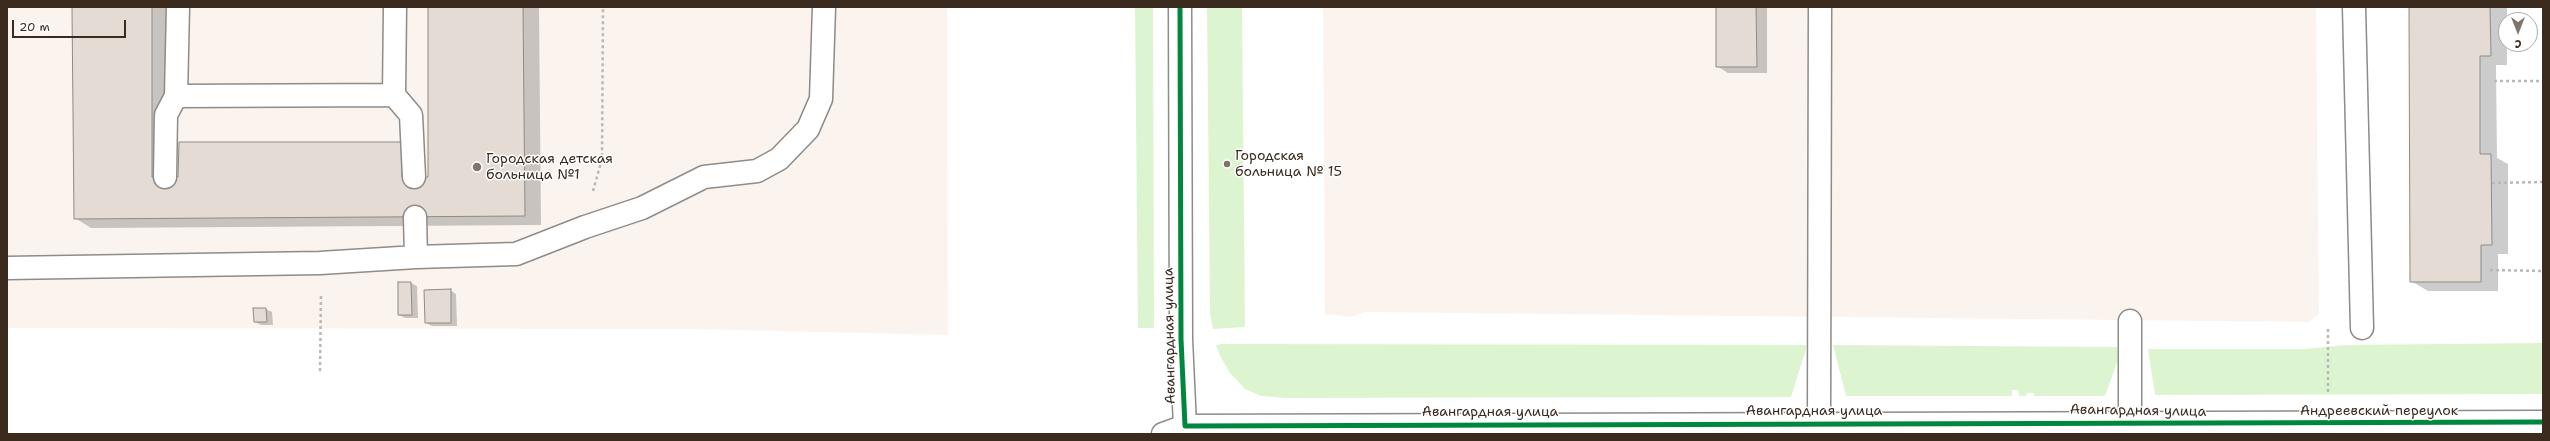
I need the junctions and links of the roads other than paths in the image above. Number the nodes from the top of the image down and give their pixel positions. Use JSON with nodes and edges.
{"nodes":[{"id":1,"x":178,"y":7,"type":"edge"},
{"id":2,"x":395,"y":7,"type":"edge"},
{"id":3,"x":824,"y":7,"type":"edge"},
{"id":4,"x":1180,"y":7,"type":"edge"},
{"id":5,"x":1820,"y":7,"type":"edge"},
{"id":6,"x":2354,"y":7,"type":"edge"},
{"id":7,"x":394,"y":95,"type":"junction"},
{"id":8,"x":176,"y":96,"type":"junction"},
{"id":9,"x":165,"y":177,"type":"dead end"},
{"id":10,"x":414,"y":177,"type":"dead end"},
{"id":11,"x":415,"y":217,"type":"dead end"},
{"id":12,"x":416,"y":257,"type":"junction"},
{"id":13,"x":7,"y":268,"type":"edge"},
{"id":14,"x":2130,"y":320,"type":"dead end"},
{"id":15,"x":2362,"y":328,"type":"dead end"},
{"id":16,"x":1819,"y":422,"type":"junction"},
{"id":17,"x":2130,"y":422,"type":"junction"},
{"id":18,"x":2543,"y":422,"type":"edge"},
{"id":19,"x":1857,"y":428,"type":"edge"},
{"id":20,"x":2472,"y":428,"type":"edge"},
{"id":21,"x":2215,"y":429,"type":"edge"},
{"id":22,"x":1186,"y":430,"type":"edge"},
{"id":23,"x":1163,"y":434,"type":"edge"}],
"edges":[{"from":1,"to":8,"type":"street"},
{"from":2,"to":7,"type":"street"},
{"from":3,"to":12,"type":"street"},
{"from":4,"to":22,"type":"street","name":"Авангардная улица"},
{"from":5,"to":16,"type":"street"},
{"from":6,"to":15,"type":"street"},
{"from":7,"to":8,"type":"street"},
{"from":7,"to":10,"type":"street"},
{"from":8,"to":9,"type":"street"},
{"from":11,"to":12,"type":"street"},
{"from":12,"to":13,"type":"street"},
{"from":14,"to":17,"type":"street"},
{"from":16,"to":19,"type":"street","name":"Авангардная улица"},
{"from":16,"to":22,"type":"street","name":"Авангардная улица"},
{"from":17,"to":19,"type":"street","name":"Авангардная улица"},
{"from":17,"to":21,"type":"street","name":"Авангардная улица"},
{"from":18,"to":20,"type":"street","name":"Андреевский переулок"},
{"from":20,"to":21,"type":"street","name":"Андреевский переулок"},
{"from":22,"to":23,"type":"street"}]}
